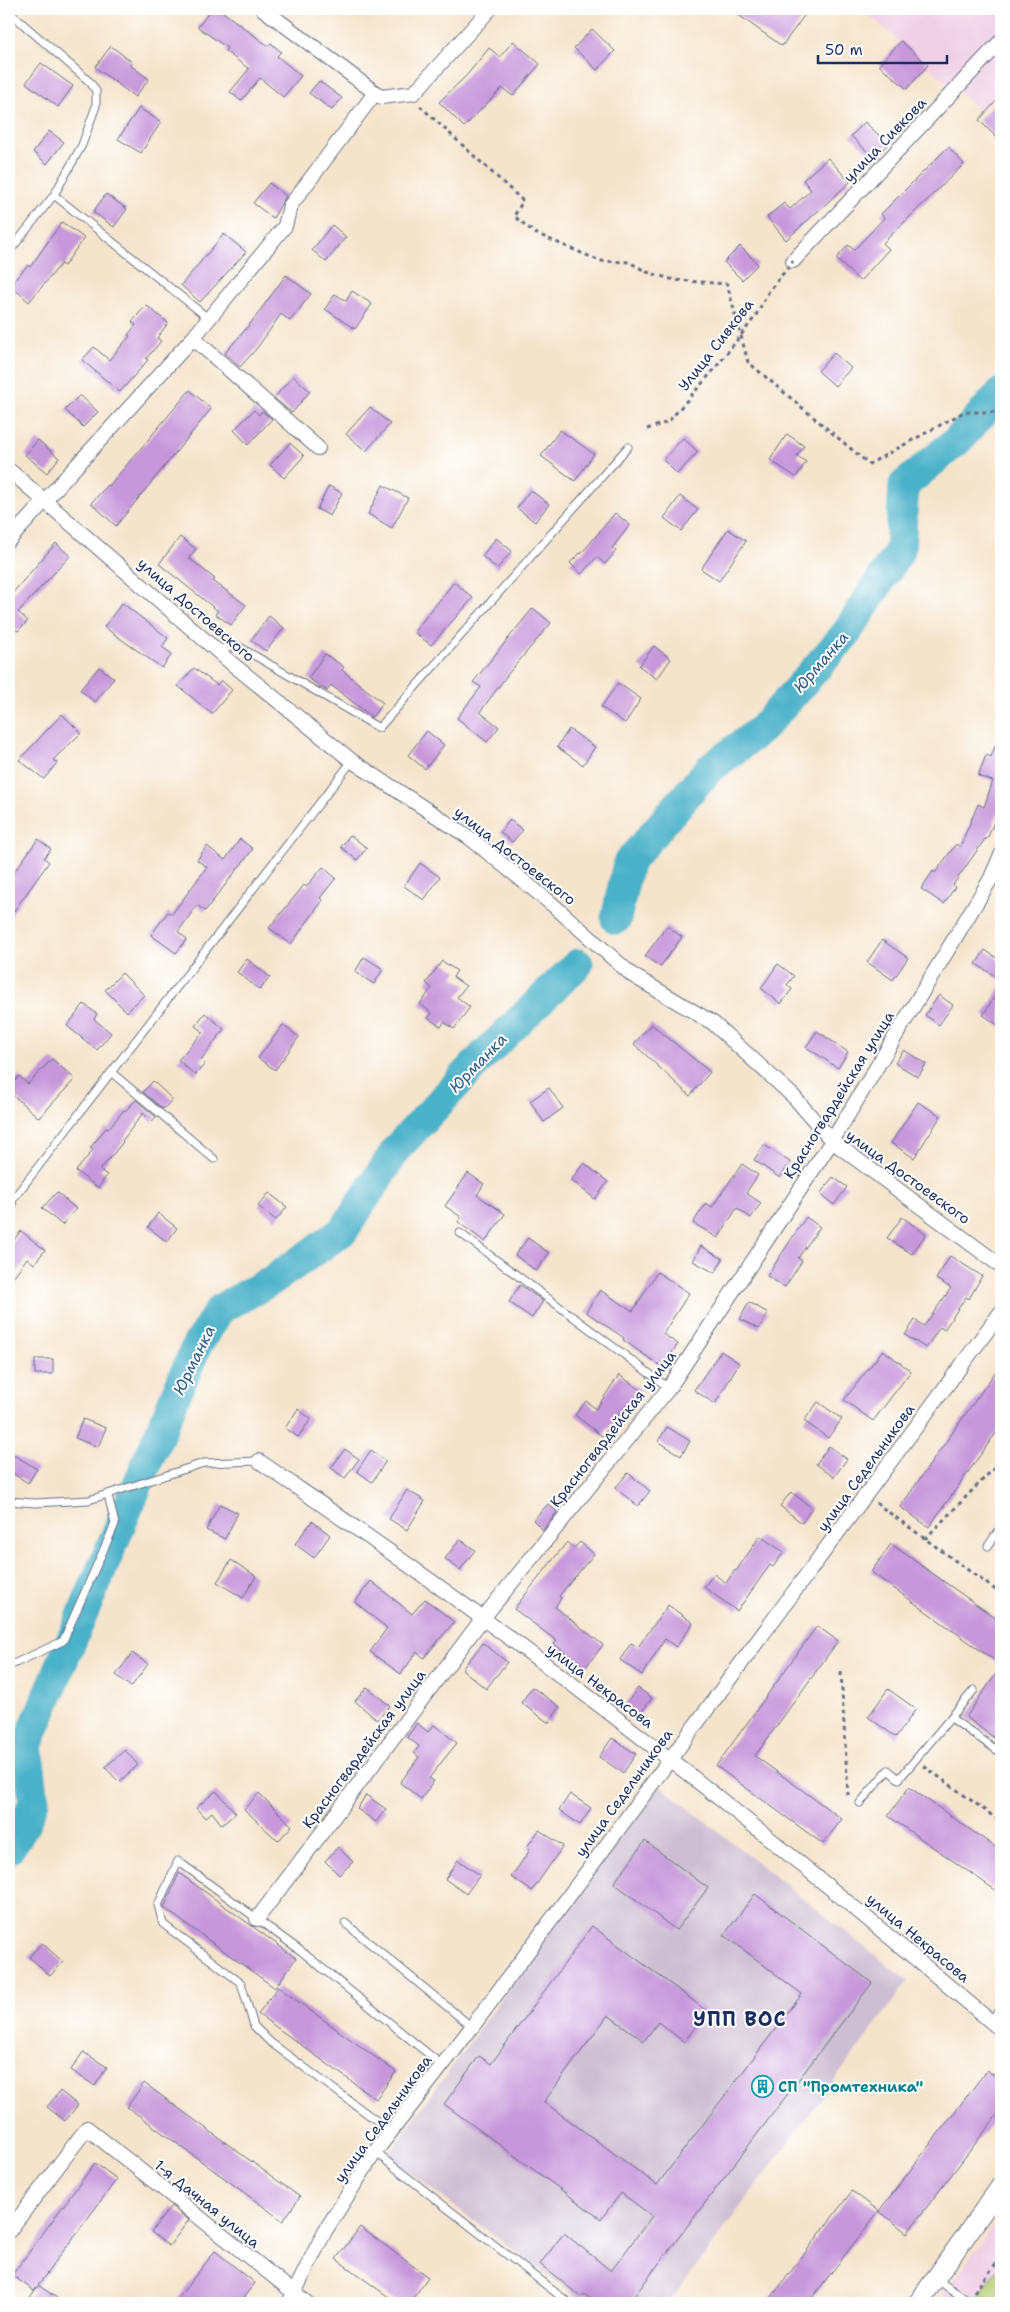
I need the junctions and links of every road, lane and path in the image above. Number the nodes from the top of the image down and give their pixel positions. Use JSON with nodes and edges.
{"nodes":[{"id":1,"x":263,"y":9,"type":"edge"},
{"id":2,"x":490,"y":9,"type":"edge"},
{"id":3,"x":9,"y":12,"type":"edge"},
{"id":4,"x":1001,"y":41,"type":"edge"},
{"id":5,"x":414,"y":93,"type":"junction"},
{"id":6,"x":378,"y":95,"type":"junction"},
{"id":7,"x":54,"y":196,"type":"junction"},
{"id":8,"x":9,"y":252,"type":"edge"},
{"id":9,"x":792,"y":261,"type":"joint"},
{"id":10,"x":208,"y":318,"type":"junction"},
{"id":11,"x":193,"y":338,"type":"junction"},
{"id":12,"x":1001,"y":412,"type":"edge"},
{"id":13,"x":647,"y":430,"type":"dead end"},
{"id":14,"x":628,"y":446,"type":"dead end"},
{"id":15,"x":318,"y":448,"type":"dead end"},
{"id":16,"x":9,"y":470,"type":"edge"},
{"id":17,"x":44,"y":499,"type":"junction"},
{"id":18,"x":9,"y":540,"type":"edge"},
{"id":19,"x":216,"y":650,"type":"junction"},
{"id":20,"x":352,"y":761,"type":"junction"},
{"id":21,"x":1001,"y":855,"type":"edge"},
{"id":22,"x":111,"y":1072,"type":"junction"},
{"id":23,"x":832,"y":1141,"type":"junction"},
{"id":24,"x":214,"y":1159,"type":"dead end"},
{"id":25,"x":9,"y":1203,"type":"edge"},
{"id":26,"x":460,"y":1233,"type":"dead end"},
{"id":27,"x":1001,"y":1266,"type":"edge"},
{"id":28,"x":1001,"y":1312,"type":"edge"},
{"id":29,"x":669,"y":1388,"type":"junction"},
{"id":30,"x":260,"y":1461,"type":"joint"},
{"id":31,"x":1001,"y":1462,"type":"edge"},
{"id":32,"x":108,"y":1494,"type":"junction"},
{"id":33,"x":866,"y":1496,"type":"junction"},
{"id":34,"x":9,"y":1501,"type":"edge"},
{"id":35,"x":1001,"y":1527,"type":"edge"},
{"id":36,"x":925,"y":1539,"type":"junction"},
{"id":37,"x":988,"y":1546,"type":"dead end"},
{"id":38,"x":1001,"y":1594,"type":"edge"},
{"id":39,"x":483,"y":1618,"type":"junction"},
{"id":40,"x":9,"y":1666,"type":"edge"},
{"id":41,"x":840,"y":1672,"type":"dead end"},
{"id":42,"x":974,"y":1690,"type":"dead end"},
{"id":43,"x":951,"y":1718,"type":"junction"},
{"id":44,"x":1001,"y":1753,"type":"edge"},
{"id":45,"x":670,"y":1759,"type":"junction"},
{"id":46,"x":916,"y":1760,"type":"junction"},
{"id":47,"x":848,"y":1795,"type":"dead end"},
{"id":48,"x":860,"y":1803,"type":"dead end"},
{"id":49,"x":1001,"y":1822,"type":"edge"},
{"id":50,"x":257,"y":1919,"type":"junction"},
{"id":51,"x":344,"y":1923,"type":"dead end"},
{"id":52,"x":1001,"y":2007,"type":"edge"},
{"id":53,"x":996,"y":2026,"type":"edge"},
{"id":54,"x":472,"y":2027,"type":"junction"},
{"id":55,"x":442,"y":2065,"type":"junction"},
{"id":56,"x":392,"y":2132,"type":"junction"},
{"id":57,"x":375,"y":2152,"type":"junction"},
{"id":58,"x":1001,"y":2186,"type":"edge"},
{"id":59,"x":9,"y":2230,"type":"edge"},
{"id":60,"x":1001,"y":2257,"type":"edge"},
{"id":61,"x":936,"y":2279,"type":"junction"},
{"id":62,"x":297,"y":2301,"type":"edge"},
{"id":63,"x":969,"y":2302,"type":"edge"},
{"id":64,"x":569,"y":2303,"type":"edge"},
{"id":65,"x":918,"y":2303,"type":"edge"}],
"edges":[{"from":1,"to":6,"type":"street"},
{"from":2,"to":5,"type":"street"},
{"from":3,"to":7,"type":"lane"},
{"from":4,"to":9,"type":"street","name":"улица Сивкова"},
{"from":5,"to":6,"type":"street"},
{"from":5,"to":12,"type":"path"},
{"from":6,"to":10,"type":"street"},
{"from":7,"to":8,"type":"lane"},
{"from":7,"to":10,"type":"lane"},
{"from":9,"to":13,"type":"path","name":"Улица Сивкова","bridge":true},
{"from":10,"to":11,"type":"street"},
{"from":11,"to":15,"type":"street"},
{"from":11,"to":17,"type":"street"},
{"from":14,"to":19,"type":"lane"},
{"from":16,"to":17,"type":"street","name":"улица Достоевского"},
{"from":17,"to":18,"type":"street"},
{"from":17,"to":19,"type":"street","name":"улица Достоевского"},
{"from":19,"to":20,"type":"street","name":"улица Достоевского"},
{"from":20,"to":22,"type":"lane"},
{"from":20,"to":23,"type":"street","name":"улица Достоевского"},
{"from":21,"to":23,"type":"street","name":"Красногвардейская улица"},
{"from":22,"to":24,"type":"lane"},
{"from":22,"to":25,"type":"lane"},
{"from":23,"to":27,"type":"street","name":"улица Достоевского"},
{"from":23,"to":29,"type":"street","name":"Красногвардейская улица"},
{"from":26,"to":29,"type":"lane"},
{"from":28,"to":33,"type":"street","name":"улица Седельникова"},
{"from":29,"to":39,"type":"street","name":"Красногвардейская улица"},
{"from":30,"to":32,"type":"lane"},
{"from":30,"to":39,"type":"street","name":"улица Некрасова"},
{"from":31,"to":36,"type":"path"},
{"from":32,"to":34,"type":"lane"},
{"from":32,"to":40,"type":"lane"},
{"from":33,"to":36,"type":"path"},
{"from":33,"to":45,"type":"street","name":"улица Седельникова"},
{"from":35,"to":37,"type":"lane"},
{"from":36,"to":38,"type":"path"},
{"from":39,"to":45,"type":"street","name":"улица Некрасова"},
{"from":39,"to":50,"type":"street","name":"Красногвардейская улица"},
{"from":41,"to":47,"type":"path"},
{"from":42,"to":43,"type":"lane"},
{"from":43,"to":44,"type":"lane"},
{"from":43,"to":46,"type":"lane"},
{"from":45,"to":53,"type":"street","name":"улица Некрасова"},
{"from":45,"to":54,"type":"street","name":"улица Седельникова"},
{"from":46,"to":48,"type":"lane"},
{"from":46,"to":49,"type":"path"},
{"from":50,"to":55,"type":"lane"},
{"from":50,"to":56,"type":"lane"},
{"from":51,"to":54,"type":"lane"},
{"from":52,"to":53,"type":"lane"},
{"from":54,"to":55,"type":"street","name":"улица Седельникова"},
{"from":55,"to":56,"type":"street","name":"улица Седельникова"},
{"from":56,"to":57,"type":"street","name":"улица Седельникова"},
{"from":57,"to":62,"type":"street","name":"улица Седельникова"},
{"from":57,"to":64,"type":"lane"},
{"from":58,"to":61,"type":"main road"},
{"from":59,"to":62,"type":"street","name":"1-я Дачная улица"},
{"from":60,"to":63,"type":"path"},
{"from":61,"to":63,"type":"lane"},
{"from":61,"to":65,"type":"main road"}]}
